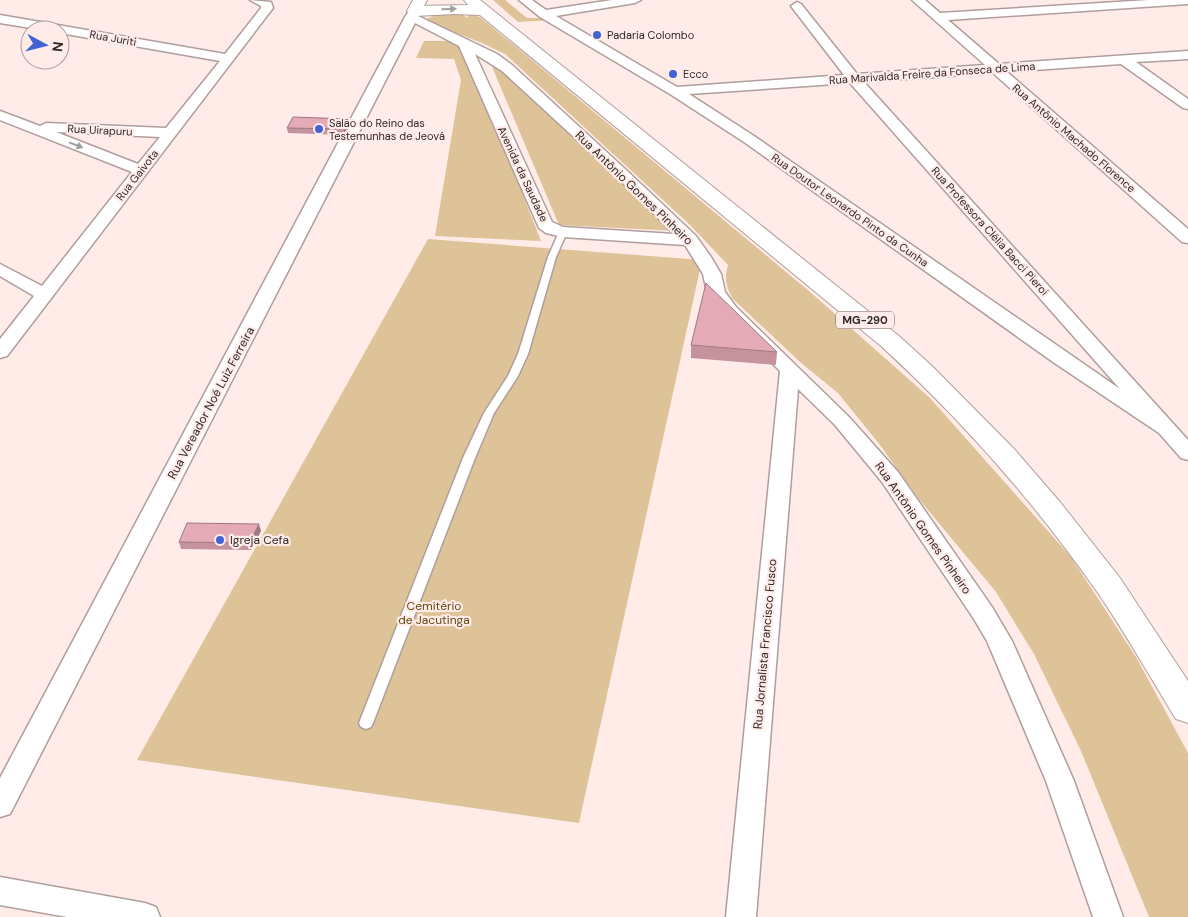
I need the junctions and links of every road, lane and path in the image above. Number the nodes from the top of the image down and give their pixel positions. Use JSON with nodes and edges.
{"nodes":[{"id":1,"x":524,"y":0,"type":"edge"},
{"id":2,"x":635,"y":0,"type":"edge"},
{"id":3,"x":918,"y":0,"type":"edge"},
{"id":4,"x":258,"y":1,"type":"edge"},
{"id":5,"x":1188,"y":1,"type":"edge"},
{"id":6,"x":477,"y":5,"type":"edge"},
{"id":7,"x":797,"y":6,"type":"dead end"},
{"id":8,"x":415,"y":9,"type":"edge"},
{"id":9,"x":544,"y":14,"type":"junction"},
{"id":10,"x":939,"y":17,"type":"junction"},
{"id":11,"x":0,"y":19,"type":"edge"},
{"id":12,"x":465,"y":45,"type":"junction"},
{"id":13,"x":1188,"y":55,"type":"edge"},
{"id":14,"x":226,"y":58,"type":"junction"},
{"id":15,"x":1124,"y":60,"type":"junction"},
{"id":16,"x":994,"y":68,"type":"junction"},
{"id":17,"x":854,"y":79,"type":"junction"},
{"id":18,"x":675,"y":91,"type":"junction"},
{"id":19,"x":1188,"y":105,"type":"edge"},
{"id":20,"x":0,"y":115,"type":"edge"},
{"id":21,"x":31,"y":126,"type":"junction"},
{"id":22,"x":170,"y":133,"type":"junction"},
{"id":23,"x":142,"y":170,"type":"junction"},
{"id":24,"x":563,"y":232,"type":"junction"},
{"id":25,"x":1188,"y":238,"type":"edge"},
{"id":26,"x":690,"y":240,"type":"junction"},
{"id":27,"x":0,"y":269,"type":"edge"},
{"id":28,"x":44,"y":294,"type":"junction"},
{"id":29,"x":0,"y":352,"type":"edge"},
{"id":30,"x":790,"y":371,"type":"junction"},
{"id":31,"x":1168,"y":430,"type":"junction"},
{"id":32,"x":1188,"y":453,"type":"edge"},
{"id":33,"x":1188,"y":709,"type":"edge"},
{"id":34,"x":366,"y":723,"type":"dead end"},
{"id":35,"x":0,"y":805,"type":"edge"},
{"id":36,"x":0,"y":891,"type":"edge"},
{"id":37,"x":145,"y":917,"type":"edge"},
{"id":38,"x":741,"y":917,"type":"edge"},
{"id":39,"x":1108,"y":917,"type":"edge"}],
"edges":[{"from":1,"to":9,"type":"street","name":"Rua Doutor Leonardo Pinto da Cunha"},
{"from":2,"to":9,"type":"street"},
{"from":3,"to":10,"type":"street","name":"Rua Antônio Machado Florence"},
{"from":4,"to":14,"type":"street","name":"Rua Gaivota"},
{"from":5,"to":10,"type":"street"},
{"from":8,"to":6,"type":"highway","one_way":true},
{"from":6,"to":33,"type":"highway","number":"MG-290"},
{"from":7,"to":17,"type":"street","name":"Rua Professora Clélia Bacci Pieroi"},
{"from":8,"to":12,"type":"street","name":"Rua Antônio Gomes Pinheiro"},
{"from":8,"to":35,"type":"street","name":"Rua Vereador Noé Luiz Ferreira"},
{"from":9,"to":18,"type":"street","name":"Rua Doutor Leonardo Pinto da Cunha"},
{"from":10,"to":16,"type":"street","name":"Rua Antônio Machado Florence"},
{"from":11,"to":14,"type":"street","name":"Rua Juriti"},
{"from":12,"to":24,"type":"street","name":"Avenida da Saudade"},
{"from":12,"to":26,"type":"street","name":"Rua Antônio Gomes Pinheiro"},
{"from":13,"to":15,"type":"street","name":"Rua Marivalda Freire da Fonseca de Lima"},
{"from":14,"to":22,"type":"street","name":"Rua Gaivota"},
{"from":15,"to":16,"type":"street","name":"Rua Marivalda Freire da Fonseca de Lima"},
{"from":15,"to":19,"type":"street"},
{"from":16,"to":17,"type":"street","name":"Rua Marivalda Freire da Fonseca de Lima"},
{"from":16,"to":25,"type":"street","name":"Rua Antônio Machado Florence"},
{"from":17,"to":18,"type":"street","name":"Rua Marivalda Freire da Fonseca de Lima"},
{"from":17,"to":31,"type":"street","name":"Rua Professora Clélia Bacci Pieroi"},
{"from":18,"to":31,"type":"street","name":"Rua Doutor Leonardo Pinto da Cunha"},
{"from":20,"to":21,"type":"street","name":"Rua Uirapuru"},
{"from":21,"to":22,"type":"street","name":"Rua Uirapuru"},
{"from":21,"to":23,"type":"street","name":"Rua Uirapuru","one_way":true},
{"from":22,"to":23,"type":"street","name":"Rua Gaivota"},
{"from":23,"to":28,"type":"street","name":"Rua Gaivota"},
{"from":24,"to":26,"type":"street","name":"Avenida da Saudade"},
{"from":24,"to":34,"type":"lane"},
{"from":26,"to":30,"type":"street","name":"Rua Antônio Gomes Pinheiro"},
{"from":27,"to":28,"type":"street"},
{"from":28,"to":29,"type":"street","name":"Rua Gaivota"},
{"from":30,"to":38,"type":"street","name":"Rua Jornalista Francisco Fusco"},
{"from":30,"to":39,"type":"street","name":"Rua Antônio Gomes Pinheiro"},
{"from":31,"to":32,"type":"street","name":"Rua Professora Clélia Bacci Pieroi"},
{"from":36,"to":37,"type":"street"}]}
